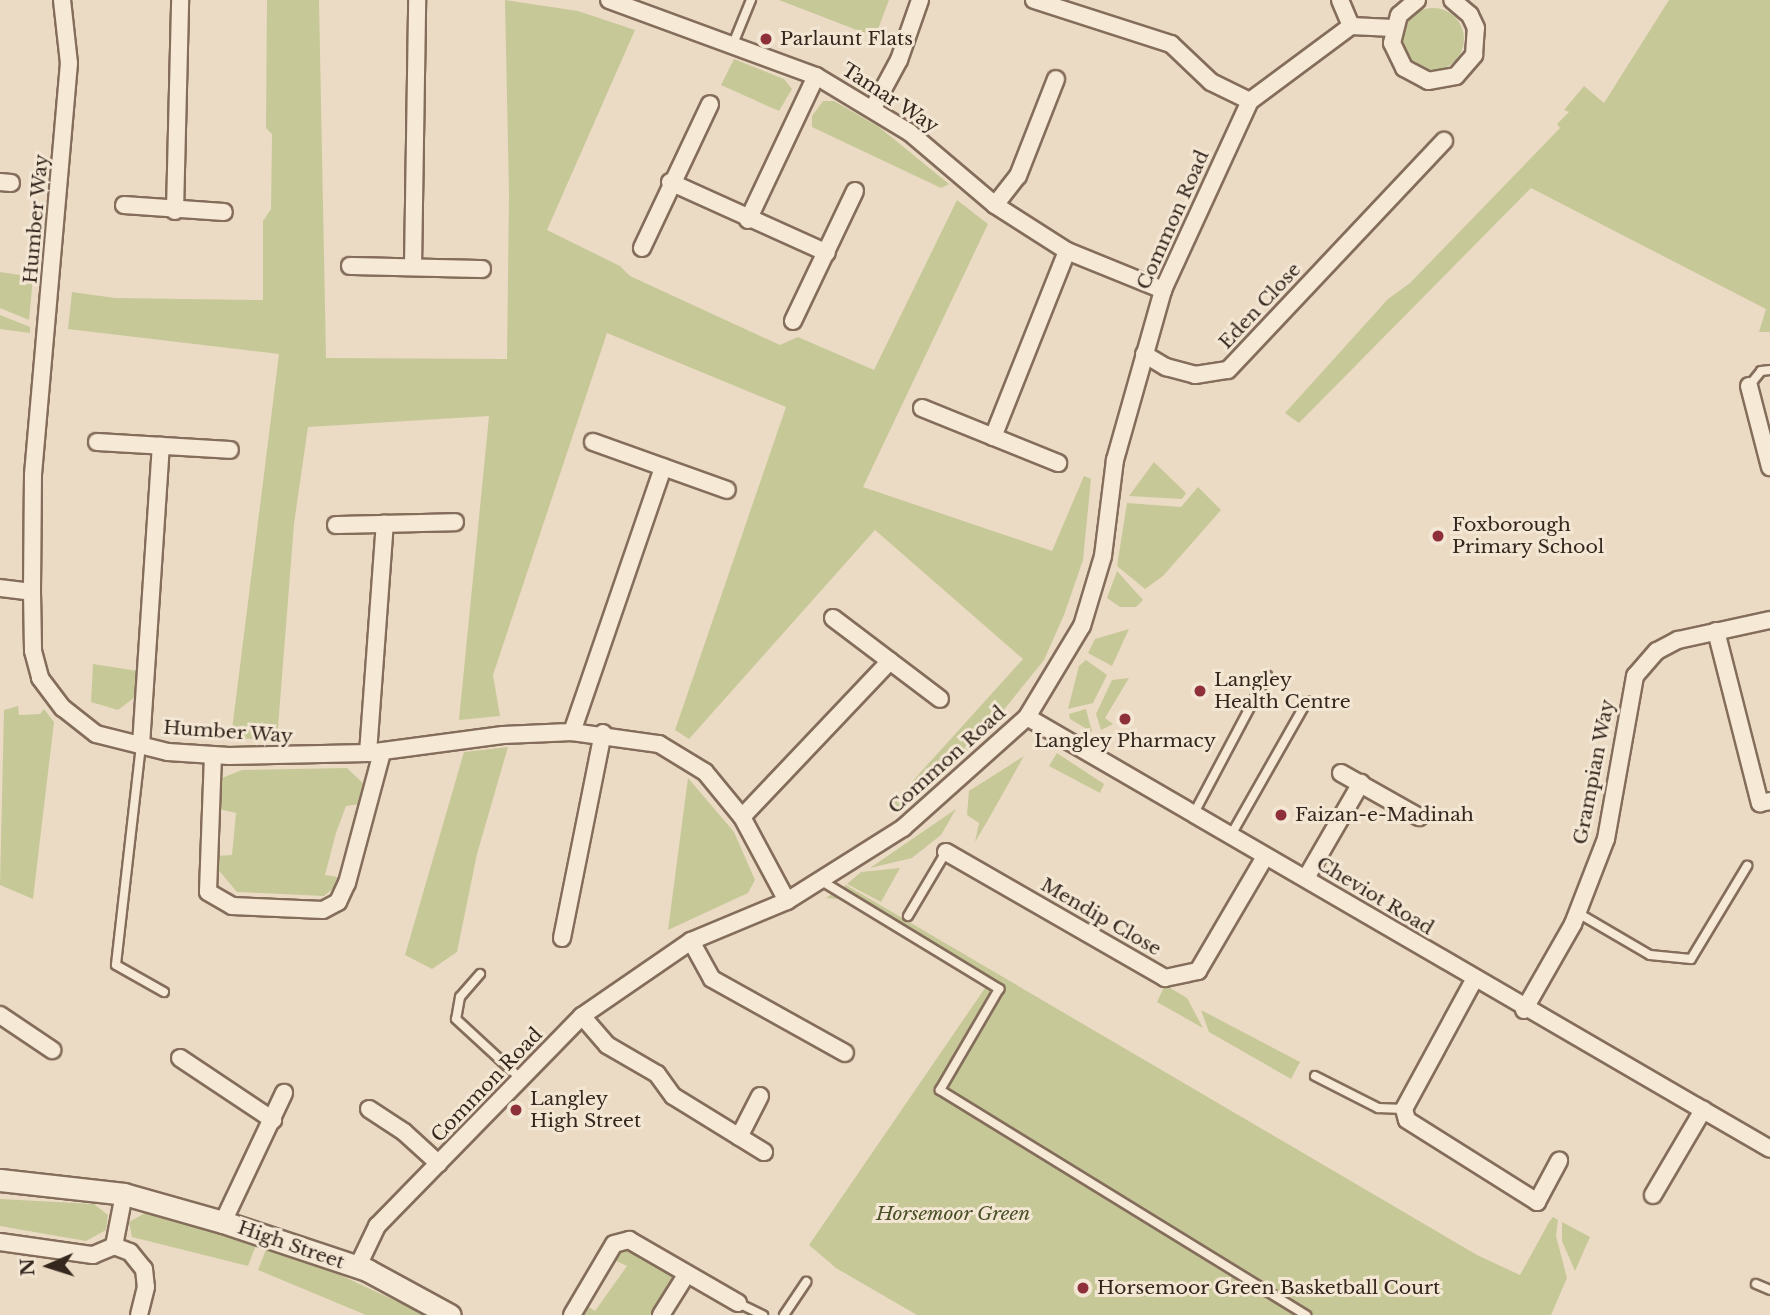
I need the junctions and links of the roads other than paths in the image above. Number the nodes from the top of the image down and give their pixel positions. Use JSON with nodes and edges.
{"nodes":[{"id":1,"x":62,"y":0,"type":"edge"},
{"id":2,"x":180,"y":0,"type":"edge"},
{"id":3,"x":417,"y":0,"type":"edge"},
{"id":4,"x":609,"y":0,"type":"edge"},
{"id":5,"x":751,"y":0,"type":"edge"},
{"id":6,"x":920,"y":0,"type":"edge"},
{"id":7,"x":1034,"y":0,"type":"edge"},
{"id":8,"x":1340,"y":0,"type":"edge"},
{"id":9,"x":1417,"y":0,"type":"edge"},
{"id":10,"x":1460,"y":2,"type":"edge"},
{"id":11,"x":1351,"y":26,"type":"junction"},
{"id":12,"x":1393,"y":28,"type":"junction"},
{"id":13,"x":733,"y":44,"type":"junction"},
{"id":14,"x":816,"y":76,"type":"junction"},
{"id":15,"x":1056,"y":79,"type":"dead end"},
{"id":16,"x":1250,"y":102,"type":"junction"},
{"id":17,"x":710,"y":104,"type":"dead end"},
{"id":18,"x":873,"y":108,"type":"junction"},
{"id":19,"x":1444,"y":141,"type":"dead end"},
{"id":20,"x":670,"y":182,"type":"junction"},
{"id":21,"x":855,"y":191,"type":"dead end"},
{"id":22,"x":124,"y":205,"type":"dead end"},
{"id":23,"x":995,"y":205,"type":"junction"},
{"id":24,"x":175,"y":211,"type":"junction"},
{"id":25,"x":224,"y":212,"type":"dead end"},
{"id":26,"x":748,"y":220,"type":"junction"},
{"id":27,"x":642,"y":247,"type":"dead end"},
{"id":28,"x":1067,"y":251,"type":"junction"},
{"id":29,"x":827,"y":253,"type":"junction"},
{"id":30,"x":349,"y":266,"type":"dead end"},
{"id":31,"x":414,"y":267,"type":"junction"},
{"id":32,"x":482,"y":269,"type":"dead end"},
{"id":33,"x":1163,"y":290,"type":"junction"},
{"id":34,"x":793,"y":321,"type":"dead end"},
{"id":35,"x":1144,"y":354,"type":"junction"},
{"id":36,"x":1770,"y":370,"type":"edge"},
{"id":37,"x":1749,"y":386,"type":"joint"},
{"id":38,"x":922,"y":408,"type":"dead end"},
{"id":39,"x":993,"y":437,"type":"junction"},
{"id":40,"x":97,"y":442,"type":"dead end"},
{"id":41,"x":593,"y":442,"type":"dead end"},
{"id":42,"x":161,"y":446,"type":"junction"},
{"id":43,"x":230,"y":450,"type":"dead end"},
{"id":44,"x":1058,"y":463,"type":"dead end"},
{"id":45,"x":663,"y":467,"type":"junction"},
{"id":46,"x":1770,"y":467,"type":"edge"},
{"id":47,"x":727,"y":490,"type":"dead end"},
{"id":48,"x":454,"y":522,"type":"dead end"},
{"id":49,"x":385,"y":524,"type":"junction"},
{"id":50,"x":336,"y":525,"type":"dead end"},
{"id":51,"x":0,"y":588,"type":"edge"},
{"id":52,"x":32,"y":592,"type":"junction"},
{"id":53,"x":833,"y":618,"type":"dead end"},
{"id":54,"x":1770,"y":620,"type":"edge"},
{"id":55,"x":1716,"y":631,"type":"junction"},
{"id":56,"x":890,"y":661,"type":"junction"},
{"id":57,"x":1267,"y":675,"type":"dead end"},
{"id":58,"x":940,"y":699,"type":"dead end"},
{"id":59,"x":1307,"y":701,"type":"dead end"},
{"id":60,"x":1027,"y":717,"type":"junction"},
{"id":61,"x":572,"y":732,"type":"junction"},
{"id":62,"x":603,"y":733,"type":"junction"},
{"id":63,"x":141,"y":745,"type":"junction"},
{"id":64,"x":375,"y":753,"type":"junction"},
{"id":65,"x":213,"y":755,"type":"junction"},
{"id":66,"x":1341,"y":773,"type":"dead end"},
{"id":67,"x":1361,"y":783,"type":"junction"},
{"id":68,"x":1770,"y":801,"type":"edge"},
{"id":69,"x":1193,"y":815,"type":"junction"},
{"id":70,"x":742,"y":817,"type":"junction"},
{"id":71,"x":1419,"y":817,"type":"dead end"},
{"id":72,"x":1230,"y":838,"type":"junction"},
{"id":73,"x":946,"y":852,"type":"joint"},
{"id":74,"x":1265,"y":857,"type":"junction"},
{"id":75,"x":1747,"y":866,"type":"dead end"},
{"id":76,"x":1306,"y":878,"type":"junction"},
{"id":77,"x":820,"y":880,"type":"junction"},
{"id":78,"x":787,"y":901,"type":"junction"},
{"id":79,"x":1578,"y":913,"type":"junction"},
{"id":80,"x":908,"y":916,"type":"dead end"},
{"id":81,"x":562,"y":938,"type":"dead end"},
{"id":82,"x":691,"y":942,"type":"junction"},
{"id":83,"x":480,"y":974,"type":"dead end"},
{"id":84,"x":1474,"y":980,"type":"junction"},
{"id":85,"x":164,"y":992,"type":"dead end"},
{"id":86,"x":1524,"y":1010,"type":"junction"},
{"id":87,"x":0,"y":1014,"type":"edge"},
{"id":88,"x":582,"y":1016,"type":"junction"},
{"id":89,"x":52,"y":1050,"type":"dead end"},
{"id":90,"x":845,"y":1053,"type":"dead end"},
{"id":91,"x":180,"y":1058,"type":"dead end"},
{"id":92,"x":1315,"y":1076,"type":"dead end"},
{"id":93,"x":521,"y":1079,"type":"junction"},
{"id":94,"x":284,"y":1093,"type":"dead end"},
{"id":95,"x":760,"y":1096,"type":"dead end"},
{"id":96,"x":369,"y":1109,"type":"dead end"},
{"id":97,"x":1404,"y":1109,"type":"junction"},
{"id":98,"x":1703,"y":1110,"type":"junction"},
{"id":99,"x":273,"y":1120,"type":"junction"},
{"id":100,"x":740,"y":1137,"type":"junction"},
{"id":101,"x":1770,"y":1149,"type":"edge"},
{"id":102,"x":764,"y":1152,"type":"dead end"},
{"id":103,"x":1559,"y":1161,"type":"dead end"},
{"id":104,"x":439,"y":1164,"type":"junction"},
{"id":105,"x":0,"y":1180,"type":"edge"},
{"id":106,"x":124,"y":1194,"type":"junction"},
{"id":107,"x":1653,"y":1195,"type":"dead end"},
{"id":108,"x":223,"y":1222,"type":"junction"},
{"id":109,"x":0,"y":1241,"type":"edge"},
{"id":110,"x":114,"y":1246,"type":"junction"},
{"id":111,"x":357,"y":1268,"type":"junction"},
{"id":112,"x":686,"y":1275,"type":"junction"},
{"id":113,"x":806,"y":1282,"type":"dead end"},
{"id":114,"x":1756,"y":1284,"type":"dead end"},
{"id":115,"x":1770,"y":1290,"type":"edge"},
{"id":116,"x":738,"y":1303,"type":"joint"},
{"id":117,"x":139,"y":1315,"type":"edge"},
{"id":118,"x":450,"y":1315,"type":"edge"},
{"id":119,"x":572,"y":1315,"type":"edge"},
{"id":120,"x":661,"y":1315,"type":"edge"},
{"id":121,"x":763,"y":1315,"type":"edge"},
{"id":122,"x":784,"y":1315,"type":"edge"},
{"id":123,"x":1306,"y":1315,"type":"edge"}],
"edges":[{"from":1,"to":52,"type":"street","name":"Humber Way"},
{"from":2,"to":24,"type":"street"},
{"from":3,"to":31,"type":"street"},
{"from":4,"to":13,"type":"street","name":"Tamar Way"},
{"from":5,"to":13,"type":"lane"},
{"from":6,"to":18,"type":"street"},
{"from":7,"to":16,"type":"street"},
{"from":8,"to":11,"type":"street"},
{"from":9,"to":12,"type":"street"},
{"from":10,"to":12,"type":"street"},
{"from":11,"to":12,"type":"street"},
{"from":11,"to":16,"type":"street","name":"Common Road"},
{"from":13,"to":14,"type":"street","name":"Tamar Way"},
{"from":14,"to":18,"type":"street","name":"Tamar Way"},
{"from":14,"to":26,"type":"street"},
{"from":15,"to":23,"type":"street"},
{"from":16,"to":33,"type":"street","name":"Common Road"},
{"from":17,"to":20,"type":"street"},
{"from":18,"to":23,"type":"street","name":"Tamar Way"},
{"from":19,"to":35,"type":"street","name":"Eden Close"},
{"from":20,"to":26,"type":"street"},
{"from":20,"to":27,"type":"street"},
{"from":21,"to":29,"type":"street"},
{"from":22,"to":24,"type":"street"},
{"from":23,"to":28,"type":"street","name":"Tamar Way"},
{"from":24,"to":25,"type":"street"},
{"from":26,"to":29,"type":"street"},
{"from":28,"to":33,"type":"street","name":"Tamar Way"},
{"from":28,"to":39,"type":"street"},
{"from":29,"to":34,"type":"street"},
{"from":30,"to":31,"type":"street"},
{"from":31,"to":32,"type":"street"},
{"from":33,"to":35,"type":"street","name":"Common Road"},
{"from":35,"to":60,"type":"street","name":"Common Road"},
{"from":36,"to":37,"type":"lane"},
{"from":37,"to":46,"type":"street"},
{"from":38,"to":39,"type":"street"},
{"from":39,"to":44,"type":"street"},
{"from":40,"to":42,"type":"street"},
{"from":41,"to":45,"type":"street"},
{"from":42,"to":43,"type":"street"},
{"from":42,"to":63,"type":"street"},
{"from":45,"to":47,"type":"street"},
{"from":45,"to":61,"type":"street"},
{"from":48,"to":49,"type":"street"},
{"from":49,"to":50,"type":"street"},
{"from":49,"to":64,"type":"street"},
{"from":51,"to":52,"type":"street"},
{"from":52,"to":63,"type":"street","name":"Humber Way"},
{"from":53,"to":56,"type":"street"},
{"from":54,"to":55,"type":"street","name":"Grampian Way"},
{"from":55,"to":68,"type":"street"},
{"from":55,"to":79,"type":"street","name":"Grampian Way"},
{"from":56,"to":58,"type":"street"},
{"from":56,"to":70,"type":"street"},
{"from":57,"to":69,"type":"lane"},
{"from":59,"to":72,"type":"lane"},
{"from":60,"to":69,"type":"street","name":"Cheviot Road"},
{"from":60,"to":77,"type":"street","name":"Common Road"},
{"from":61,"to":62,"type":"street","name":"Humber Way"},
{"from":61,"to":64,"type":"street","name":"Humber Way"},
{"from":62,"to":70,"type":"street","name":"Humber Way"},
{"from":62,"to":81,"type":"street"},
{"from":63,"to":65,"type":"street","name":"Humber Way"},
{"from":63,"to":85,"type":"lane"},
{"from":64,"to":65,"type":"street","name":"Humber Way"},
{"from":64,"to":65,"type":"street"},
{"from":66,"to":67,"type":"street"},
{"from":67,"to":71,"type":"street"},
{"from":67,"to":76,"type":"street"},
{"from":69,"to":72,"type":"street","name":"Cheviot Road"},
{"from":70,"to":78,"type":"street","name":"Humber Way"},
{"from":72,"to":74,"type":"street","name":"Cheviot Road"},
{"from":73,"to":74,"type":"street","name":"Mendip Close"},
{"from":73,"to":80,"type":"lane"},
{"from":74,"to":76,"type":"street","name":"Cheviot Road"},
{"from":75,"to":79,"type":"lane"},
{"from":76,"to":84,"type":"street","name":"Cheviot Road"},
{"from":77,"to":78,"type":"street","name":"Common Road"},
{"from":77,"to":123,"type":"lane"},
{"from":78,"to":82,"type":"street","name":"Common Road"},
{"from":79,"to":86,"type":"street","name":"Grampian Way"},
{"from":82,"to":88,"type":"street","name":"Common Road"},
{"from":82,"to":90,"type":"street"},
{"from":83,"to":93,"type":"lane"},
{"from":84,"to":86,"type":"street","name":"Cheviot Road"},
{"from":84,"to":97,"type":"street"},
{"from":86,"to":98,"type":"street","name":"Cheviot Road"},
{"from":87,"to":89,"type":"street"},
{"from":88,"to":93,"type":"street","name":"Common Road"},
{"from":88,"to":100,"type":"street"},
{"from":91,"to":99,"type":"street"},
{"from":92,"to":97,"type":"lane"},
{"from":93,"to":104,"type":"street","name":"Common Road"},
{"from":94,"to":99,"type":"street"},
{"from":95,"to":100,"type":"street"},
{"from":96,"to":104,"type":"street"},
{"from":97,"to":103,"type":"street"},
{"from":98,"to":101,"type":"street","name":"Cheviot Road"},
{"from":98,"to":107,"type":"street"},
{"from":99,"to":108,"type":"street"},
{"from":100,"to":102,"type":"street"},
{"from":104,"to":111,"type":"street","name":"Common Road"},
{"from":105,"to":106,"type":"main road","name":"High Street"},
{"from":106,"to":108,"type":"main road","name":"High Street"},
{"from":106,"to":110,"type":"street"},
{"from":108,"to":111,"type":"main road","name":"High Street"},
{"from":109,"to":110,"type":"street"},
{"from":110,"to":117,"type":"street"},
{"from":111,"to":118,"type":"main road","name":"High Street"},
{"from":112,"to":116,"type":"street"},
{"from":112,"to":119,"type":"street"},
{"from":112,"to":120,"type":"street"},
{"from":113,"to":122,"type":"lane"},
{"from":114,"to":115,"type":"lane"},
{"from":116,"to":121,"type":"lane"}]}
